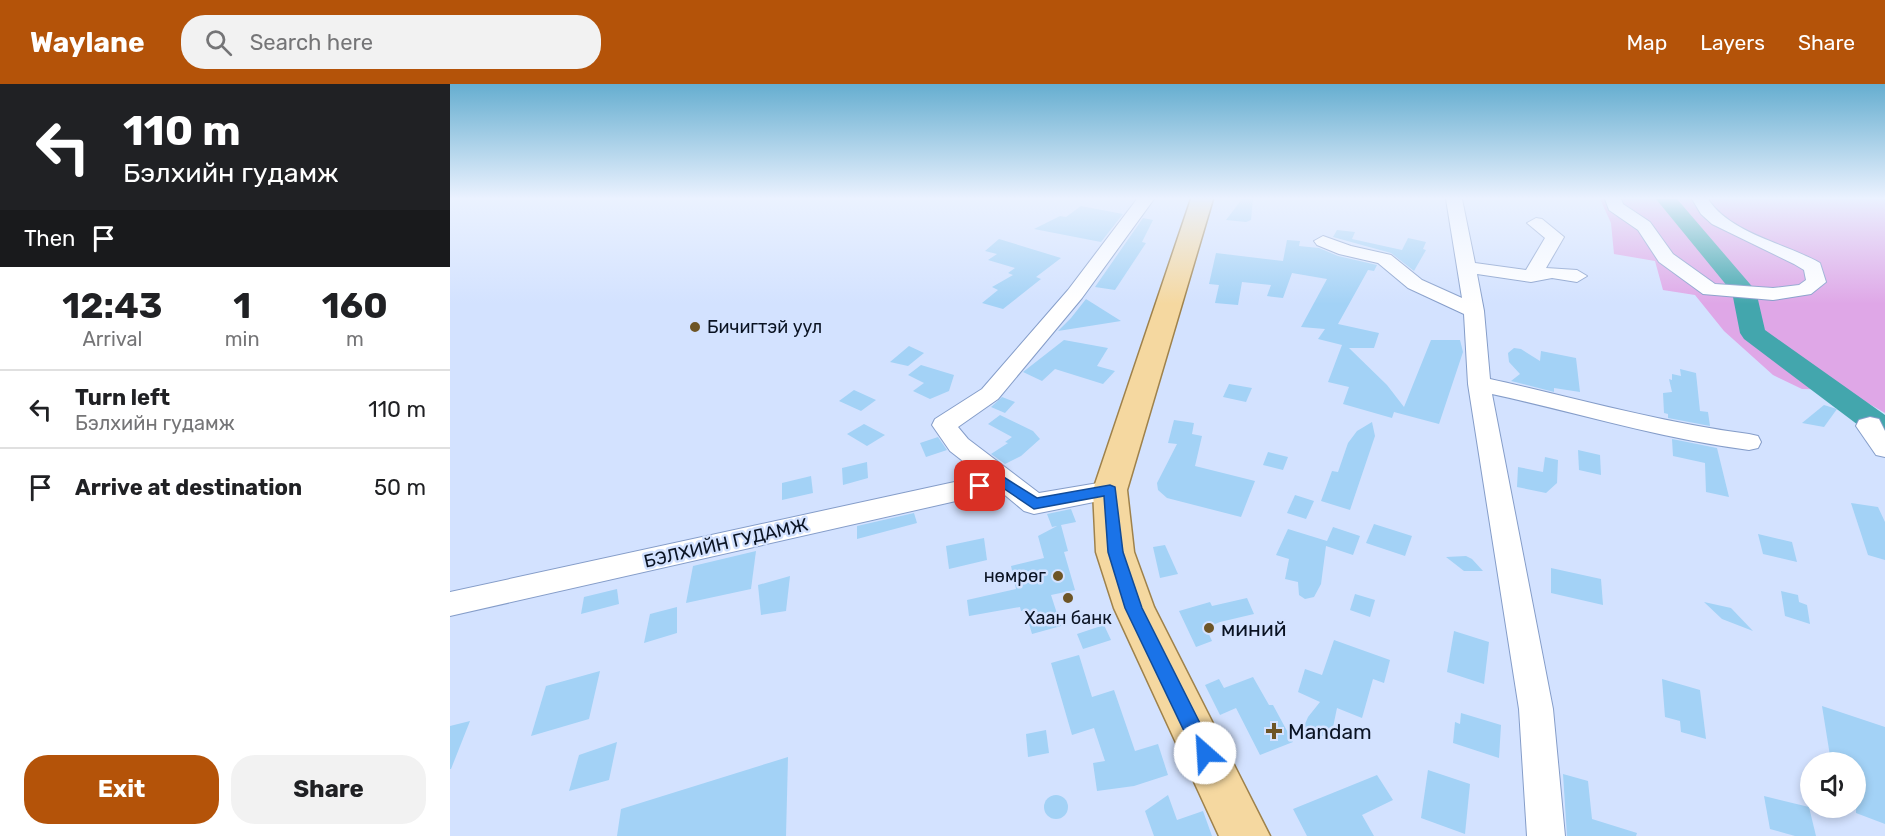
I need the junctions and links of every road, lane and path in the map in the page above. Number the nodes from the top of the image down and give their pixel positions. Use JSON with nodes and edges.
{"nodes":[{"id":1,"x":1120,"y":234,"type":"edge"},
{"id":2,"x":1191,"y":234,"type":"edge"},
{"id":3,"x":1460,"y":234,"type":"edge"},
{"id":4,"x":1551,"y":234,"type":"edge"},
{"id":5,"x":1650,"y":234,"type":"edge"},
{"id":6,"x":1745,"y":234,"type":"edge"},
{"id":7,"x":1323,"y":241,"type":"dead end"},
{"id":8,"x":1466,"y":267,"type":"junction"},
{"id":9,"x":1531,"y":276,"type":"junction"},
{"id":10,"x":1577,"y":276,"type":"dead end"},
{"id":11,"x":1474,"y":311,"type":"junction"},
{"id":12,"x":1479,"y":384,"type":"junction"},
{"id":13,"x":1870,"y":425,"type":"dead end"},
{"id":14,"x":1749,"y":442,"type":"dead end"},
{"id":15,"x":1885,"y":449,"type":"edge"},
{"id":16,"x":1002,"y":481,"type":"junction"},
{"id":17,"x":1110,"y":490,"type":"junction"},
{"id":18,"x":450,"y":604,"type":"edge"},
{"id":19,"x":1245,"y":836,"type":"edge"},
{"id":20,"x":1546,"y":836,"type":"edge"}],
"edges":[{"from":1,"to":16,"type":"street"},
{"from":2,"to":17,"type":"main road"},
{"from":3,"to":8,"type":"street"},
{"from":4,"to":9,"type":"street"},
{"from":5,"to":6,"type":"street"},
{"from":7,"to":11,"type":"street"},
{"from":8,"to":9,"type":"street"},
{"from":8,"to":11,"type":"street"},
{"from":9,"to":10,"type":"street"},
{"from":11,"to":12,"type":"street"},
{"from":12,"to":14,"type":"street"},
{"from":12,"to":20,"type":"street"},
{"from":13,"to":15,"type":"street"},
{"from":16,"to":17,"type":"street"},
{"from":16,"to":18,"type":"street","name":"БЭЛХИЙН ГУДАМЖ"},
{"from":17,"to":19,"type":"main road"}]}
